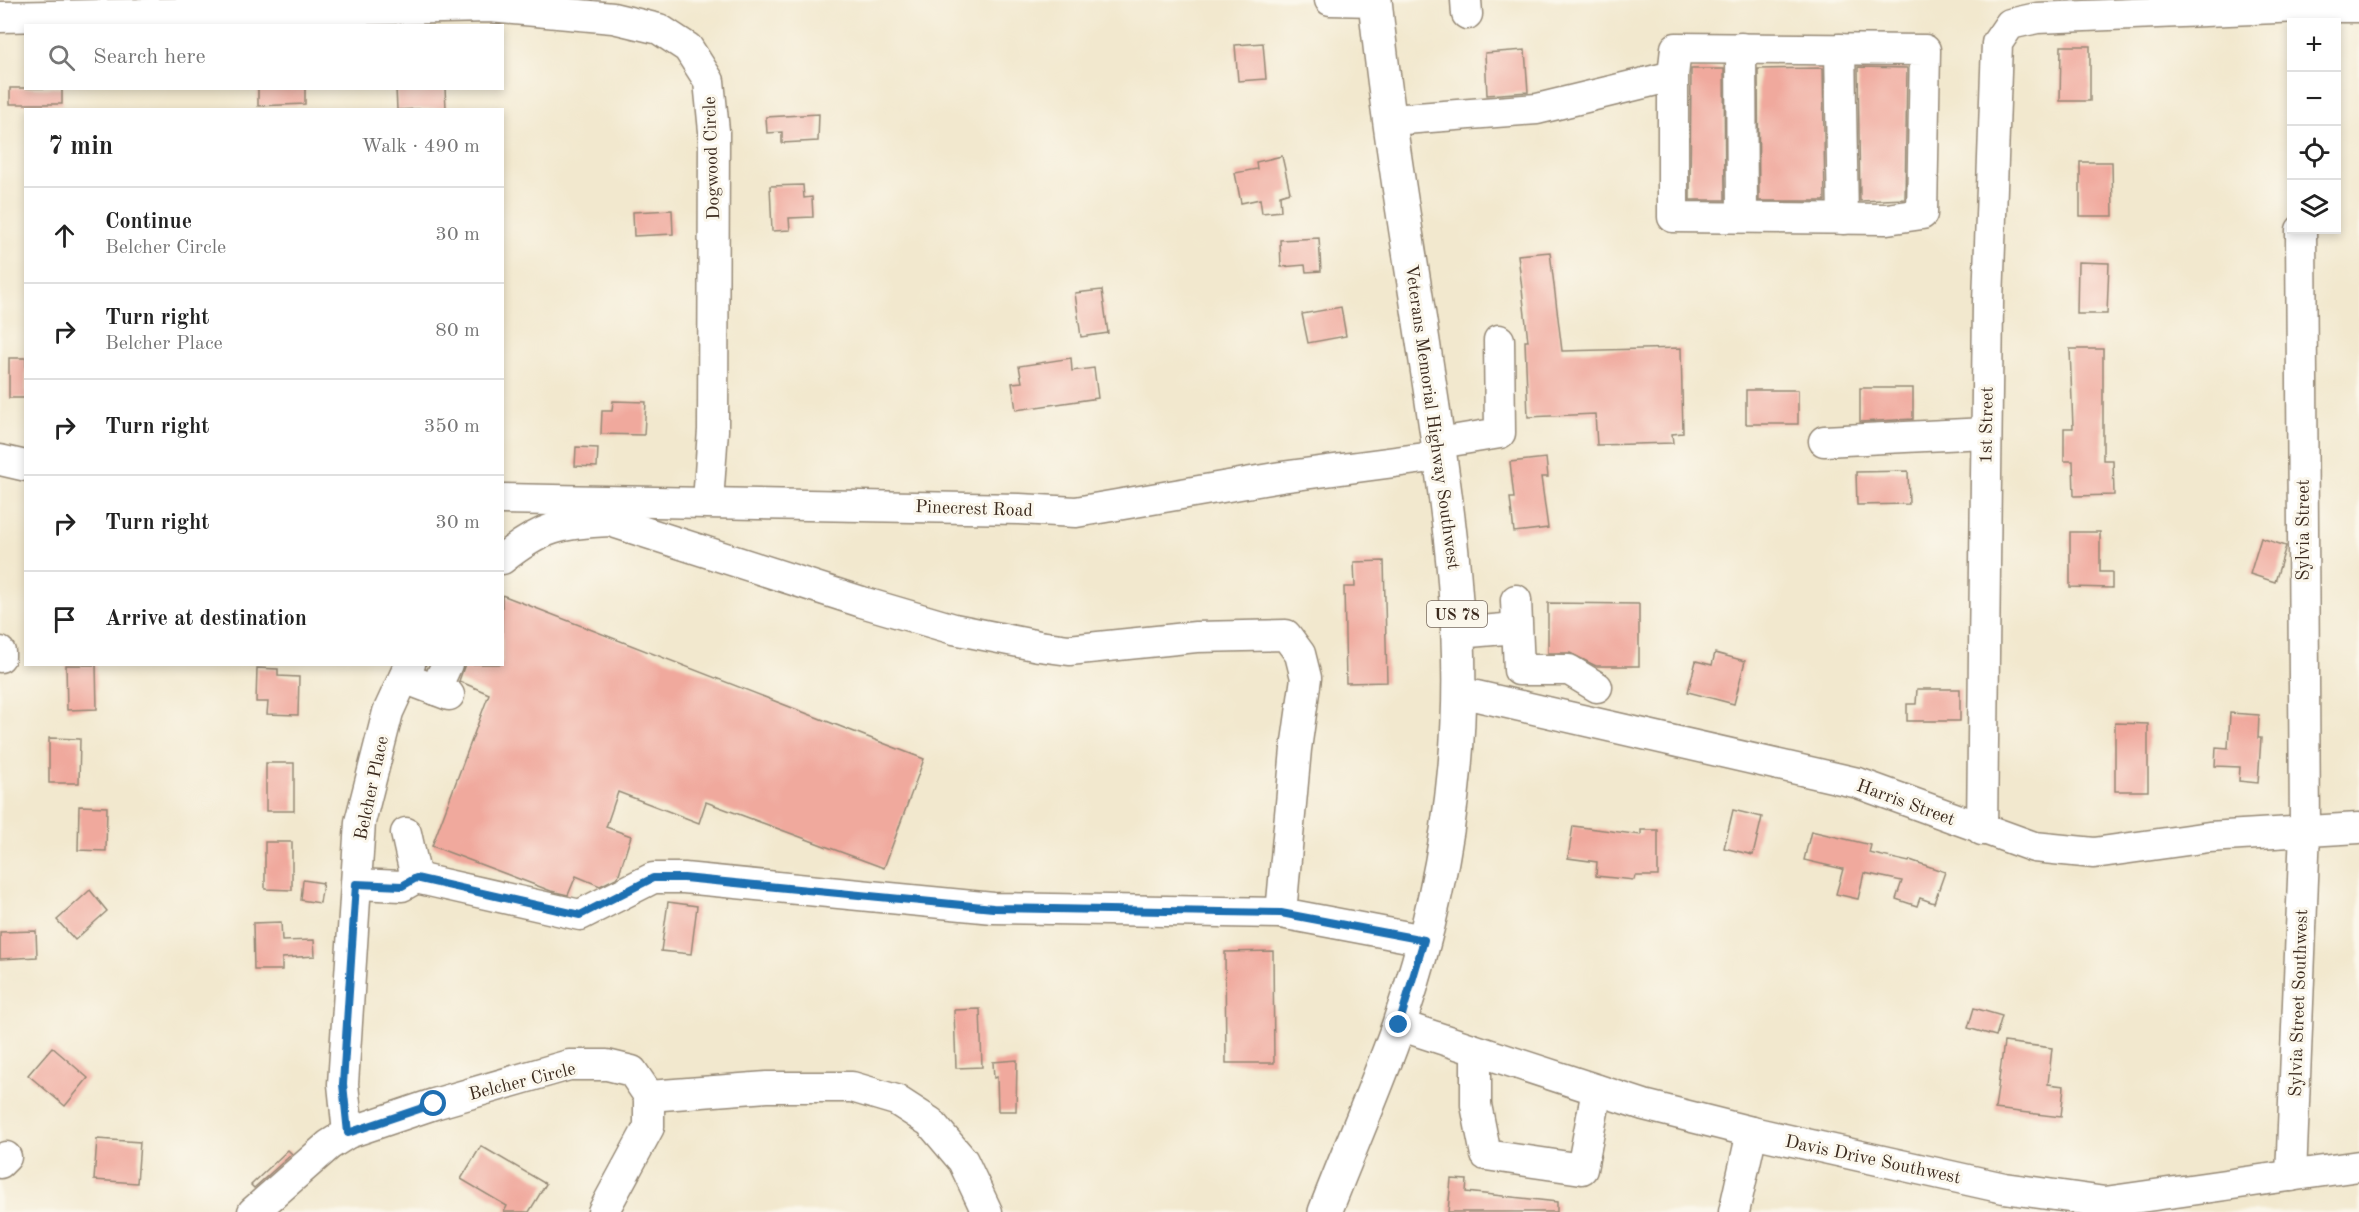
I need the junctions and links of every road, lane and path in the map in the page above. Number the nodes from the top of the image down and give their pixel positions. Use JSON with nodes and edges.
{"nodes":[{"id":1,"x":1330,"y":0,"type":"edge"},
{"id":2,"x":1375,"y":0,"type":"edge"},
{"id":3,"x":2359,"y":8,"type":"edge"},
{"id":4,"x":2293,"y":10,"type":"edge"},
{"id":5,"x":0,"y":17,"type":"edge"},
{"id":6,"x":1741,"y":48,"type":"junction"},
{"id":7,"x":1840,"y":50,"type":"junction"},
{"id":8,"x":1673,"y":76,"type":"junction"},
{"id":9,"x":1391,"y":120,"type":"junction"},
{"id":10,"x":1742,"y":217,"type":"junction"},
{"id":11,"x":1843,"y":219,"type":"junction"},
{"id":12,"x":2301,"y":234,"type":"edge"},
{"id":13,"x":1499,"y":340,"type":"dead end"},
{"id":14,"x":1986,"y":432,"type":"junction"},
{"id":15,"x":1824,"y":441,"type":"dead end"},
{"id":16,"x":1439,"y":449,"type":"junction"},
{"id":17,"x":0,"y":460,"type":"edge"},
{"id":18,"x":24,"y":466,"type":"edge"},
{"id":19,"x":504,"y":499,"type":"edge"},
{"id":20,"x":708,"y":502,"type":"junction"},
{"id":21,"x":504,"y":557,"type":"edge"},
{"id":22,"x":1458,"y":633,"type":"junction"},
{"id":23,"x":0,"y":652,"type":"edge"},
{"id":24,"x":0,"y":657,"type":"edge"},
{"id":25,"x":407,"y":671,"type":"edge"},
{"id":26,"x":1540,"y":671,"type":"dead end"},
{"id":27,"x":444,"y":683,"type":"edge"},
{"id":28,"x":1459,"y":689,"type":"junction"},
{"id":29,"x":2359,"y":828,"type":"edge"},
{"id":30,"x":1982,"y":830,"type":"junction"},
{"id":31,"x":2305,"y":830,"type":"junction"},
{"id":32,"x":406,"y":833,"type":"dead end"},
{"id":33,"x":416,"y":878,"type":"junction"},
{"id":34,"x":356,"y":884,"type":"junction"},
{"id":35,"x":1281,"y":913,"type":"junction"},
{"id":36,"x":1424,"y":940,"type":"junction"},
{"id":37,"x":1399,"y":1025,"type":"junction"},
{"id":38,"x":1476,"y":1051,"type":"junction"},
{"id":39,"x":1597,"y":1089,"type":"junction"},
{"id":40,"x":649,"y":1096,"type":"junction"},
{"id":41,"x":1752,"y":1132,"type":"junction"},
{"id":42,"x":348,"y":1133,"type":"junction"},
{"id":43,"x":2359,"y":1166,"type":"edge"},
{"id":44,"x":2291,"y":1176,"type":"junction"},
{"id":45,"x":253,"y":1212,"type":"edge"},
{"id":46,"x":603,"y":1212,"type":"edge"},
{"id":47,"x":987,"y":1212,"type":"edge"},
{"id":48,"x":1325,"y":1212,"type":"edge"},
{"id":49,"x":1734,"y":1212,"type":"edge"}],
"edges":[{"from":1,"to":2,"type":"street"},
{"from":2,"to":9,"type":"main road","name":"Veterans Memorial Highway Southwest","number":"US 78"},
{"from":3,"to":4,"type":"street"},
{"from":4,"to":14,"type":"street","name":"1st Street"},
{"from":5,"to":20,"type":"street","name":"Dogwood Circle"},
{"from":6,"to":7,"type":"street"},
{"from":6,"to":8,"type":"street"},
{"from":6,"to":10,"type":"street"},
{"from":7,"to":11,"type":"street"},
{"from":7,"to":11,"type":"street"},
{"from":8,"to":9,"type":"street"},
{"from":8,"to":10,"type":"street"},
{"from":9,"to":16,"type":"main road","name":"Veterans Memorial Highway Southwest","number":"US 78"},
{"from":10,"to":11,"type":"street"},
{"from":12,"to":31,"type":"street","name":"Sylvia Street"},
{"from":13,"to":16,"type":"street","name":"Pinecrest Road"},
{"from":14,"to":15,"type":"street"},
{"from":14,"to":30,"type":"street","name":"1st Street"},
{"from":16,"to":20,"type":"street","name":"Pinecrest Road"},
{"from":16,"to":22,"type":"main road","name":"Veterans Memorial Highway Southwest","number":"US 78"},
{"from":17,"to":18,"type":"street"},
{"from":19,"to":20,"type":"street","name":"Pinecrest Road"},
{"from":21,"to":35,"type":"street"},
{"from":22,"to":26,"type":"street"},
{"from":22,"to":28,"type":"main road","name":"Veterans Memorial Highway Southwest","number":"US 78"},
{"from":23,"to":24,"type":"street"},
{"from":25,"to":27,"type":"street"},
{"from":25,"to":34,"type":"street","name":"Belcher Place"},
{"from":28,"to":30,"type":"street","name":"Harris Street"},
{"from":28,"to":36,"type":"main road","name":"Veterans Memorial Highway Southwest","number":"US 78"},
{"from":29,"to":31,"type":"street","name":"Harris Street"},
{"from":30,"to":31,"type":"street","name":"Harris Street"},
{"from":31,"to":44,"type":"street","name":"Sylvia Street Southwest"},
{"from":32,"to":33,"type":"street"},
{"from":33,"to":34,"type":"street"},
{"from":33,"to":35,"type":"street"},
{"from":34,"to":42,"type":"street","name":"Belcher Place"},
{"from":35,"to":36,"type":"street"},
{"from":36,"to":37,"type":"main road","name":"Veterans Memorial Highway Southwest","number":"US 78"},
{"from":37,"to":38,"type":"street","name":"Davis Drive Southwest"},
{"from":37,"to":48,"type":"main road","name":"Veterans Memorial Highway Southwest","number":"US 78"},
{"from":38,"to":39,"type":"street","name":"Davis Drive Southwest"},
{"from":38,"to":39,"type":"street"},
{"from":39,"to":41,"type":"street","name":"Davis Drive Southwest"},
{"from":40,"to":42,"type":"street","name":"Belcher Circle"},
{"from":40,"to":46,"type":"street"},
{"from":40,"to":47,"type":"street"},
{"from":41,"to":44,"type":"street","name":"Davis Drive Southwest"},
{"from":41,"to":49,"type":"street"},
{"from":42,"to":45,"type":"street","name":"Belcher Circle"},
{"from":43,"to":44,"type":"street","name":"Davis Drive Southwest"}]}
